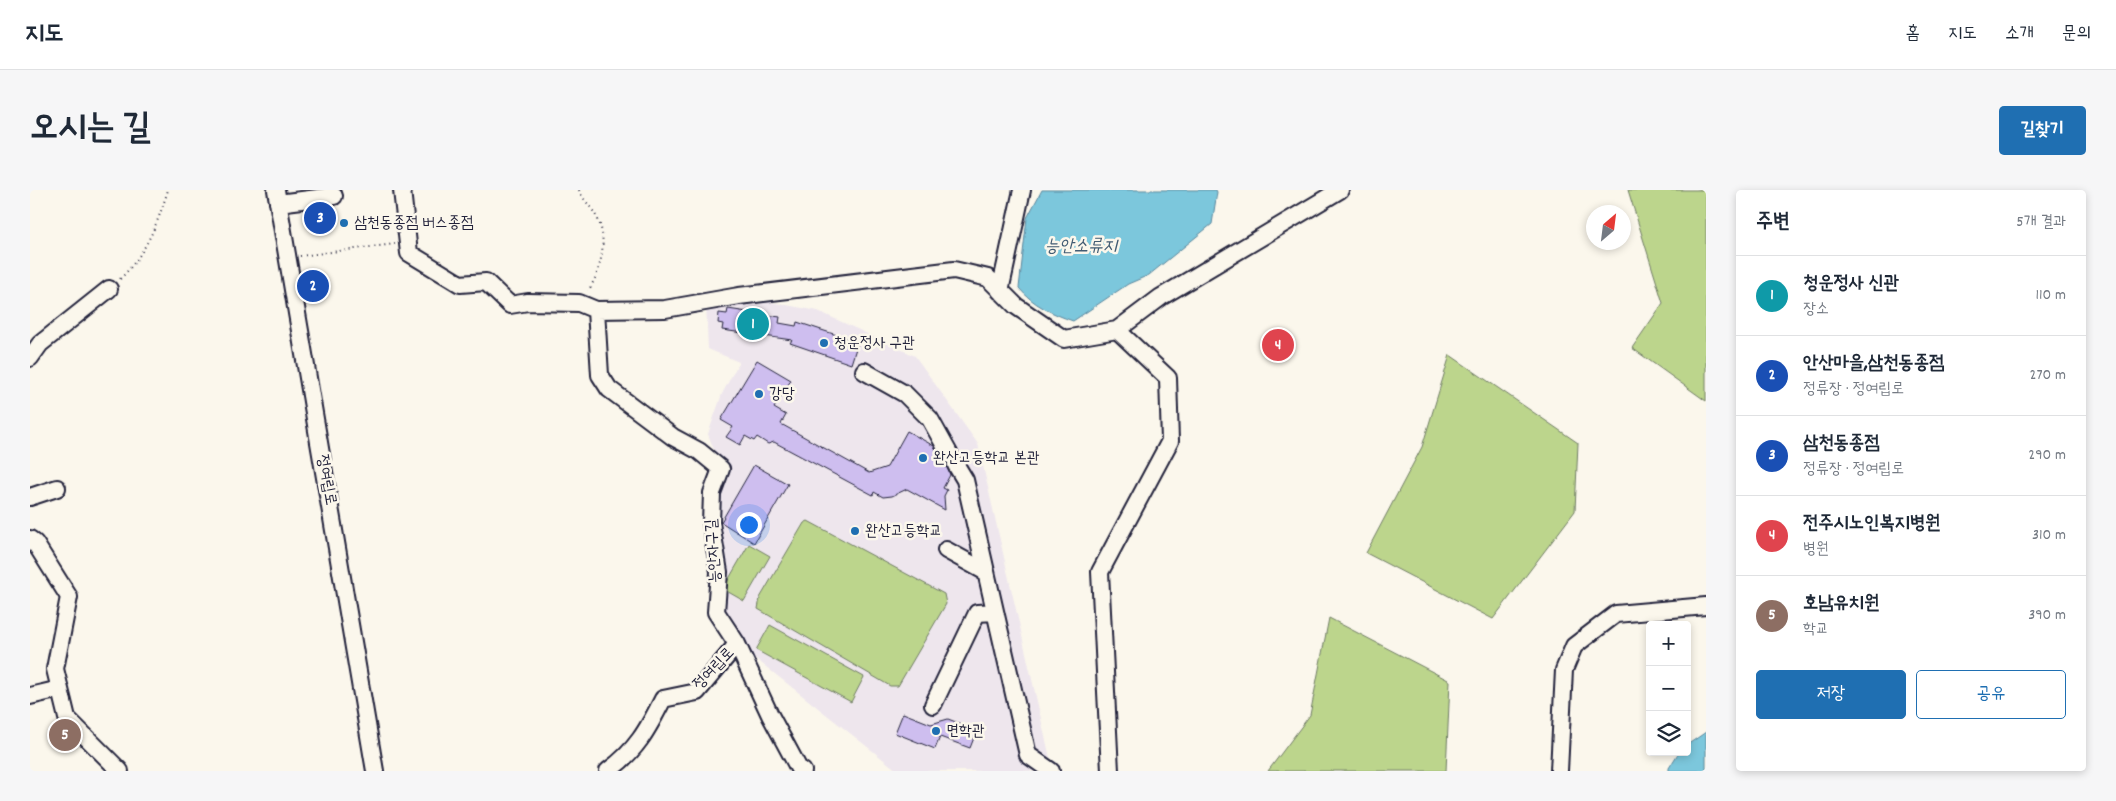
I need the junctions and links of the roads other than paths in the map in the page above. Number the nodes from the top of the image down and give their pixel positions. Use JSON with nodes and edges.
{"nodes":[{"id":1,"x":402,"y":190,"type":"edge"},
{"id":2,"x":1022,"y":190,"type":"edge"},
{"id":3,"x":1340,"y":190,"type":"edge"},
{"id":4,"x":334,"y":196,"type":"dead end"},
{"id":5,"x":277,"y":197,"type":"edge"},
{"id":6,"x":109,"y":289,"type":"road end"},
{"id":7,"x":1000,"y":291,"type":"junction"},
{"id":8,"x":596,"y":310,"type":"junction"},
{"id":9,"x":1117,"y":330,"type":"junction"},
{"id":10,"x":30,"y":358,"type":"edge"},
{"id":11,"x":864,"y":371,"type":"dead end"},
{"id":12,"x":57,"y":488,"type":"dead end"},
{"id":13,"x":30,"y":497,"type":"edge"},
{"id":14,"x":30,"y":539,"type":"edge"},
{"id":15,"x":946,"y":550,"type":"dead end"},
{"id":16,"x":986,"y":572,"type":"junction"},
{"id":17,"x":1706,"y":606,"type":"edge"},
{"id":18,"x":995,"y":612,"type":"junction"},
{"id":19,"x":737,"y":644,"type":"junction"},
{"id":20,"x":60,"y":689,"type":"junction"},
{"id":21,"x":30,"y":696,"type":"edge"},
{"id":22,"x":933,"y":705,"type":"dead end"},
{"id":23,"x":120,"y":771,"type":"edge"},
{"id":24,"x":375,"y":771,"type":"edge"},
{"id":25,"x":608,"y":771,"type":"edge"},
{"id":26,"x":803,"y":771,"type":"edge"},
{"id":27,"x":1051,"y":771,"type":"edge"},
{"id":28,"x":1110,"y":771,"type":"edge"},
{"id":29,"x":1559,"y":771,"type":"edge"}],
"edges":[{"from":1,"to":8,"type":"street"},
{"from":2,"to":7,"type":"street"},
{"from":3,"to":9,"type":"street"},
{"from":4,"to":5,"type":"street"},
{"from":5,"to":24,"type":"street","name":"정여립로"},
{"from":6,"to":10,"type":"street"},
{"from":7,"to":8,"type":"street"},
{"from":7,"to":9,"type":"street"},
{"from":8,"to":19,"type":"street","name":"능안자구길"},
{"from":9,"to":28,"type":"street"},
{"from":11,"to":16,"type":"street"},
{"from":12,"to":13,"type":"street"},
{"from":14,"to":20,"type":"street"},
{"from":15,"to":16,"type":"street"},
{"from":16,"to":18,"type":"street"},
{"from":17,"to":29,"type":"street"},
{"from":18,"to":22,"type":"street"},
{"from":18,"to":27,"type":"street"},
{"from":19,"to":25,"type":"street","name":"정여립로"},
{"from":19,"to":26,"type":"street","name":"능안자구길"},
{"from":20,"to":21,"type":"street"},
{"from":20,"to":23,"type":"street"}]}
